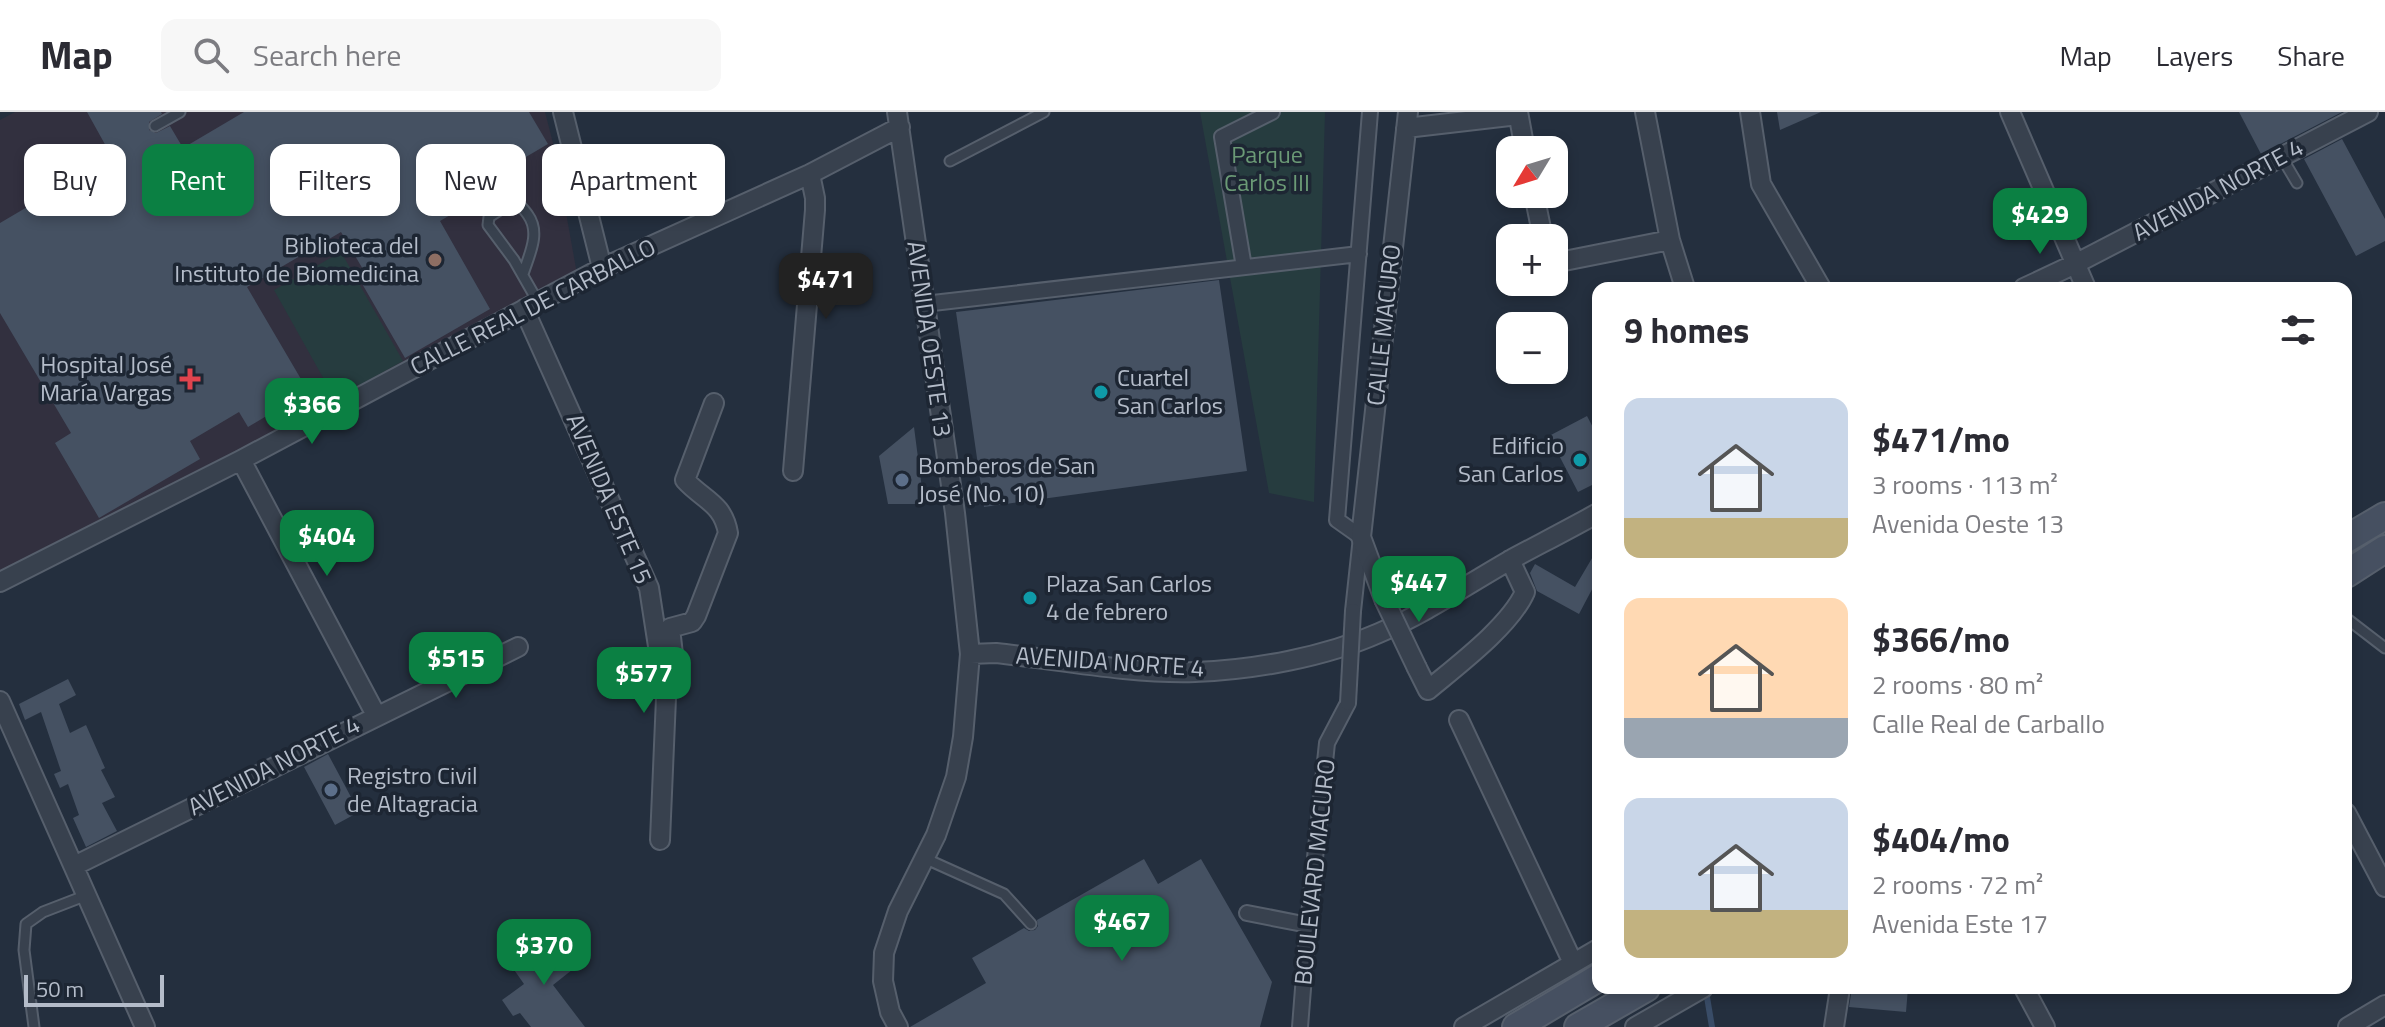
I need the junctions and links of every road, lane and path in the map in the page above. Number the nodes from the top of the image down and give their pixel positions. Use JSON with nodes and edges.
{"nodes":[{"id":1,"x":180,"y":112,"type":"edge"},
{"id":2,"x":563,"y":112,"type":"edge"},
{"id":3,"x":1044,"y":112,"type":"edge"},
{"id":4,"x":1272,"y":112,"type":"edge"},
{"id":5,"x":1370,"y":112,"type":"edge"},
{"id":6,"x":1645,"y":112,"type":"edge"},
{"id":7,"x":1750,"y":112,"type":"edge"},
{"id":8,"x":2010,"y":112,"type":"edge"},
{"id":9,"x":2368,"y":112,"type":"edge"},
{"id":10,"x":1518,"y":114,"type":"edge"},
{"id":11,"x":898,"y":120,"type":"edge"},
{"id":12,"x":1407,"y":120,"type":"edge"},
{"id":13,"x":155,"y":126,"type":"dead end"},
{"id":14,"x":1522,"y":136,"type":"edge"},
{"id":15,"x":2281,"y":156,"type":"junction"},
{"id":16,"x":950,"y":161,"type":"dead end"},
{"id":17,"x":810,"y":174,"type":"junction"},
{"id":18,"x":2297,"y":183,"type":"dead end"},
{"id":19,"x":1670,"y":240,"type":"junction"},
{"id":20,"x":1359,"y":254,"type":"junction"},
{"id":21,"x":1568,"y":260,"type":"edge"},
{"id":22,"x":2075,"y":264,"type":"junction"},
{"id":23,"x":1244,"y":267,"type":"junction"},
{"id":24,"x":602,"y":268,"type":"junction"},
{"id":25,"x":523,"y":274,"type":"junction"},
{"id":26,"x":1683,"y":282,"type":"edge"},
{"id":27,"x":1818,"y":282,"type":"edge"},
{"id":28,"x":2037,"y":282,"type":"edge"},
{"id":29,"x":2083,"y":282,"type":"edge"},
{"id":30,"x":924,"y":304,"type":"junction"},
{"id":31,"x":531,"y":306,"type":"junction"},
{"id":32,"x":714,"y":403,"type":"dead end"},
{"id":33,"x":241,"y":460,"type":"junction"},
{"id":34,"x":793,"y":471,"type":"dead end"},
{"id":35,"x":1592,"y":516,"type":"edge"},
{"id":36,"x":2385,"y":516,"type":"edge"},
{"id":37,"x":2352,"y":535,"type":"edge"},
{"id":38,"x":1361,"y":537,"type":"junction"},
{"id":39,"x":2385,"y":549,"type":"edge"},
{"id":40,"x":1510,"y":560,"type":"junction"},
{"id":41,"x":2352,"y":570,"type":"edge"},
{"id":42,"x":0,"y":582,"type":"edge"},
{"id":43,"x":2352,"y":623,"type":"edge"},
{"id":44,"x":518,"y":647,"type":"dead end"},
{"id":45,"x":2385,"y":648,"type":"edge"},
{"id":46,"x":970,"y":654,"type":"junction"},
{"id":47,"x":666,"y":698,"type":"junction"},
{"id":48,"x":0,"y":701,"type":"edge"},
{"id":49,"x":376,"y":715,"type":"junction"},
{"id":50,"x":1459,"y":720,"type":"dead end"},
{"id":51,"x":2352,"y":824,"type":"edge"},
{"id":52,"x":660,"y":840,"type":"dead end"},
{"id":53,"x":924,"y":858,"type":"junction"},
{"id":54,"x":74,"y":866,"type":"junction"},
{"id":55,"x":2385,"y":887,"type":"edge"},
{"id":56,"x":87,"y":895,"type":"junction"},
{"id":57,"x":1247,"y":913,"type":"dead end"},
{"id":58,"x":1031,"y":924,"type":"dead end"},
{"id":59,"x":1308,"y":925,"type":"junction"},
{"id":60,"x":1592,"y":952,"type":"edge"},
{"id":61,"x":1573,"y":963,"type":"junction"},
{"id":62,"x":1592,"y":982,"type":"edge"},
{"id":63,"x":1636,"y":994,"type":"edge"},
{"id":64,"x":1693,"y":994,"type":"edge"},
{"id":65,"x":1839,"y":994,"type":"edge"},
{"id":66,"x":2027,"y":994,"type":"edge"},
{"id":67,"x":2385,"y":1005,"type":"edge"},
{"id":68,"x":34,"y":1027,"type":"edge"},
{"id":69,"x":145,"y":1027,"type":"edge"},
{"id":70,"x":898,"y":1027,"type":"edge"},
{"id":71,"x":1300,"y":1027,"type":"edge"},
{"id":72,"x":1464,"y":1027,"type":"edge"},
{"id":73,"x":1516,"y":1027,"type":"edge"},
{"id":74,"x":1578,"y":1027,"type":"edge"},
{"id":75,"x":1635,"y":1027,"type":"edge"},
{"id":76,"x":1834,"y":1027,"type":"edge"},
{"id":77,"x":2045,"y":1027,"type":"edge"},
{"id":78,"x":2348,"y":1027,"type":"edge"}],
"edges":[{"from":1,"to":13,"type":"lane"},
{"from":2,"to":24,"type":"street"},
{"from":3,"to":16,"type":"lane"},
{"from":4,"to":23,"type":"street"},
{"from":5,"to":20,"type":"street"},
{"from":6,"to":19,"type":"street"},
{"from":7,"to":27,"type":"street"},
{"from":8,"to":22,"type":"street"},
{"from":9,"to":15,"type":"street","name":"AVENIDA NORTE 4"},
{"from":10,"to":12,"type":"street"},
{"from":10,"to":14,"type":"street"},
{"from":11,"to":17,"type":"street","name":"CALLE REAL DE CARBALLO"},
{"from":11,"to":30,"type":"street","name":"AVENIDA OESTE 13"},
{"from":12,"to":38,"type":"street","name":"CALLE MACURO"},
{"from":15,"to":18,"type":"lane"},
{"from":15,"to":22,"type":"street","name":"AVENIDA NORTE 4"},
{"from":17,"to":24,"type":"street","name":"CALLE REAL DE CARBALLO"},
{"from":17,"to":34,"type":"street"},
{"from":19,"to":21,"type":"street"},
{"from":19,"to":26,"type":"street"},
{"from":20,"to":23,"type":"street"},
{"from":20,"to":38,"type":"street"},
{"from":22,"to":28,"type":"street","name":"AVENIDA NORTE 4"},
{"from":22,"to":29,"type":"street"},
{"from":23,"to":30,"type":"street"},
{"from":24,"to":31,"type":"street","name":"CALLE REAL DE CARBALLO"},
{"from":25,"to":25,"type":"lane"},
{"from":25,"to":31,"type":"lane"},
{"from":30,"to":46,"type":"street","name":"AVENIDA OESTE 13"},
{"from":31,"to":33,"type":"street","name":"CALLE REAL DE CARBALLO"},
{"from":31,"to":47,"type":"street","name":"AVENIDA ESTE 15"},
{"from":32,"to":47,"type":"street"},
{"from":33,"to":42,"type":"street","name":"CALLE REAL DE CARBALLO"},
{"from":33,"to":49,"type":"street"},
{"from":35,"to":40,"type":"street","name":"AVENIDA NORTE 4"},
{"from":36,"to":37,"type":"main road"},
{"from":38,"to":40,"type":"street","bridge":true},
{"from":38,"to":59,"type":"street","name":"BOULEVARD MACURO","bridge":true},
{"from":39,"to":41,"type":"main road"},
{"from":40,"to":46,"type":"street","name":"AVENIDA NORTE 4"},
{"from":43,"to":45,"type":"lane"},
{"from":44,"to":49,"type":"street","name":"AVENIDA NORTE 4"},
{"from":46,"to":53,"type":"street","name":"AVENIDA OESTE 13"},
{"from":47,"to":52,"type":"street","name":"AVENIDA ESTE 15"},
{"from":48,"to":54,"type":"street"},
{"from":49,"to":54,"type":"street","name":"AVENIDA NORTE 4"},
{"from":50,"to":61,"type":"street"},
{"from":51,"to":55,"type":"street"},
{"from":53,"to":58,"type":"lane"},
{"from":53,"to":70,"type":"street","name":"AVENIDA OESTE 13"},
{"from":54,"to":56,"type":"street"},
{"from":56,"to":68,"type":"lane"},
{"from":56,"to":69,"type":"street"},
{"from":57,"to":59,"type":"street"},
{"from":59,"to":71,"type":"street","name":"BOULEVARD MACURO"},
{"from":60,"to":61,"type":"street"},
{"from":61,"to":72,"type":"street"},
{"from":62,"to":73,"type":"main road"},
{"from":63,"to":74,"type":"main road"},
{"from":64,"to":75,"type":"street"},
{"from":65,"to":76,"type":"street"},
{"from":66,"to":77,"type":"street"},
{"from":67,"to":78,"type":"street"}]}
